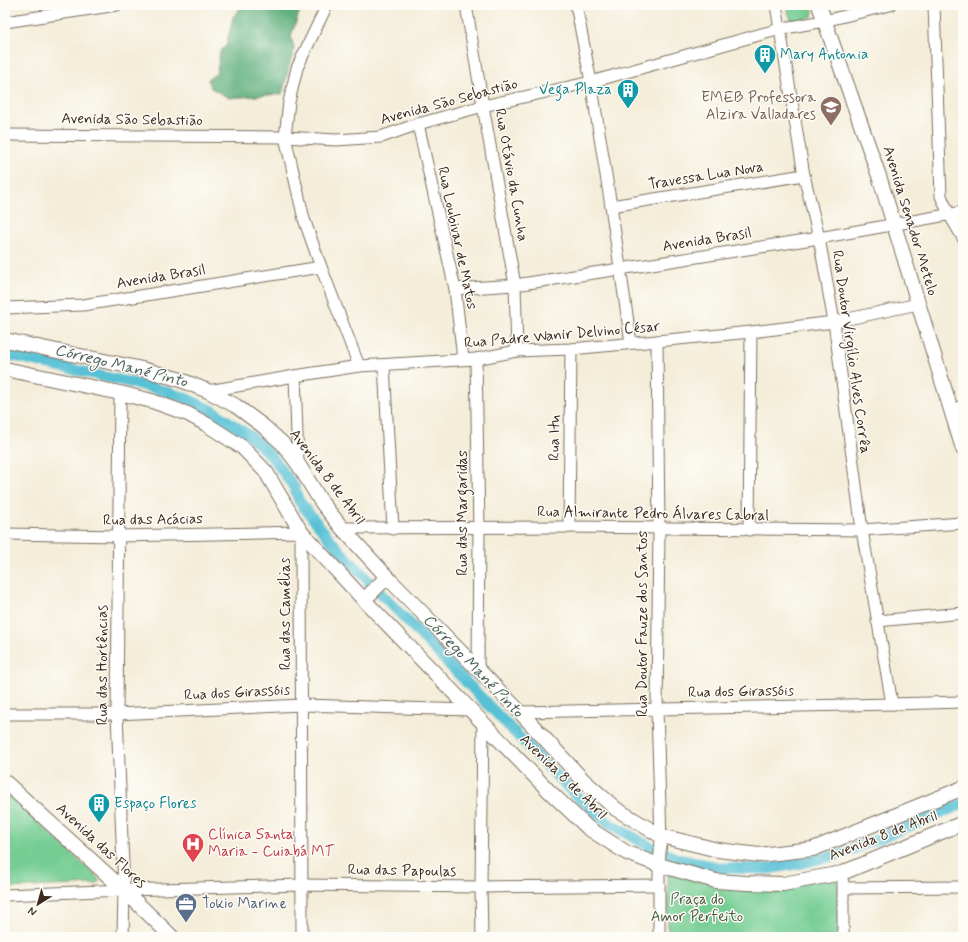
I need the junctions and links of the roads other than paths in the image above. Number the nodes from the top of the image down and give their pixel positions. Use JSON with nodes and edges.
{"nodes":[{"id":1,"x":117,"y":5,"type":"edge"},
{"id":2,"x":326,"y":5,"type":"edge"},
{"id":3,"x":466,"y":5,"type":"edge"},
{"id":4,"x":576,"y":5,"type":"edge"},
{"id":5,"x":776,"y":5,"type":"edge"},
{"id":6,"x":819,"y":5,"type":"edge"},
{"id":7,"x":890,"y":5,"type":"edge"},
{"id":8,"x":934,"y":5,"type":"edge"},
{"id":9,"x":824,"y":21,"type":"junction"},
{"id":10,"x":5,"y":22,"type":"edge"},
{"id":11,"x":780,"y":29,"type":"junction"},
{"id":12,"x":591,"y":82,"type":"junction"},
{"id":13,"x":483,"y":106,"type":"junction"},
{"id":14,"x":418,"y":124,"type":"junction"},
{"id":15,"x":5,"y":135,"type":"edge"},
{"id":16,"x":285,"y":137,"type":"junction"},
{"id":17,"x":804,"y":175,"type":"junction"},
{"id":18,"x":611,"y":206,"type":"junction"},
{"id":19,"x":963,"y":212,"type":"edge"},
{"id":20,"x":949,"y":214,"type":"junction"},
{"id":21,"x":894,"y":224,"type":"junction"},
{"id":22,"x":819,"y":238,"type":"junction"},
{"id":23,"x":963,"y":238,"type":"edge"},
{"id":24,"x":320,"y":267,"type":"junction"},
{"id":25,"x":620,"y":269,"type":"junction"},
{"id":26,"x":515,"y":285,"type":"junction"},
{"id":27,"x":455,"y":289,"type":"junction"},
{"id":28,"x":918,"y":304,"type":"junction"},
{"id":29,"x":5,"y":308,"type":"edge"},
{"id":30,"x":834,"y":322,"type":"junction"},
{"id":31,"x":751,"y":332,"type":"junction"},
{"id":32,"x":5,"y":340,"type":"edge"},
{"id":33,"x":656,"y":341,"type":"junction"},
{"id":34,"x":631,"y":343,"type":"junction"},
{"id":35,"x":571,"y":349,"type":"junction"},
{"id":36,"x":517,"y":351,"type":"junction"},
{"id":37,"x":463,"y":359,"type":"junction"},
{"id":38,"x":476,"y":359,"type":"junction"},
{"id":39,"x":384,"y":365,"type":"junction"},
{"id":40,"x":359,"y":366,"type":"junction"},
{"id":41,"x":5,"y":369,"type":"edge"},
{"id":42,"x":296,"y":376,"type":"junction"},
{"id":43,"x":208,"y":390,"type":"junction"},
{"id":44,"x":120,"y":393,"type":"junction"},
{"id":45,"x":957,"y":408,"type":"edge"},
{"id":46,"x":963,"y":449,"type":"edge"},
{"id":47,"x":298,"y":464,"type":"junction"},
{"id":48,"x":963,"y":523,"type":"edge"},
{"id":49,"x":569,"y":527,"type":"junction"},
{"id":50,"x":342,"y":528,"type":"junction"},
{"id":51,"x":479,"y":528,"type":"junction"},
{"id":52,"x":659,"y":528,"type":"junction"},
{"id":53,"x":393,"y":529,"type":"junction"},
{"id":54,"x":749,"y":530,"type":"junction"},
{"id":55,"x":862,"y":530,"type":"junction"},
{"id":56,"x":301,"y":532,"type":"junction"},
{"id":57,"x":5,"y":534,"type":"edge"},
{"id":58,"x":120,"y":536,"type":"junction"},
{"id":59,"x":383,"y":580,"type":"junction"},
{"id":60,"x":367,"y":597,"type":"junction"},
{"id":61,"x":963,"y":613,"type":"edge"},
{"id":62,"x":877,"y":621,"type":"junction"},
{"id":63,"x":478,"y":668,"type":"junction"},
{"id":64,"x":963,"y":702,"type":"edge"},
{"id":65,"x":892,"y":704,"type":"junction"},
{"id":66,"x":302,"y":705,"type":"junction"},
{"id":67,"x":657,"y":709,"type":"junction"},
{"id":68,"x":470,"y":710,"type":"junction"},
{"id":69,"x":520,"y":712,"type":"junction"},
{"id":70,"x":5,"y":714,"type":"edge"},
{"id":71,"x":117,"y":714,"type":"junction"},
{"id":72,"x":483,"y":724,"type":"junction"},
{"id":73,"x":5,"y":782,"type":"edge"},
{"id":74,"x":963,"y":788,"type":"edge"},
{"id":75,"x":963,"y":823,"type":"edge"},
{"id":76,"x":661,"y":838,"type":"junction"},
{"id":77,"x":659,"y":862,"type":"junction"},
{"id":78,"x":842,"y":873,"type":"junction"},
{"id":79,"x":301,"y":885,"type":"junction"},
{"id":80,"x":659,"y":885,"type":"junction"},
{"id":81,"x":481,"y":887,"type":"junction"},
{"id":82,"x":963,"y":887,"type":"edge"},
{"id":83,"x":844,"y":888,"type":"junction"},
{"id":84,"x":124,"y":890,"type":"junction"},
{"id":85,"x":5,"y":895,"type":"edge"},
{"id":86,"x":123,"y":937,"type":"edge"},
{"id":87,"x":172,"y":937,"type":"edge"},
{"id":88,"x":302,"y":937,"type":"edge"},
{"id":89,"x":482,"y":937,"type":"edge"},
{"id":90,"x":659,"y":937,"type":"edge"},
{"id":91,"x":843,"y":937,"type":"edge"}],
"edges":[{"from":1,"to":10,"type":"street"},
{"from":2,"to":16,"type":"street"},
{"from":3,"to":13,"type":"street","name":"Rua Otávio da Cunha"},
{"from":4,"to":12,"type":"street"},
{"from":5,"to":11,"type":"street","name":"Rua Doutor Virgílio Alves Corrêa"},
{"from":6,"to":9,"type":"main road","name":"Avenida Senador Metelo"},
{"from":7,"to":9,"type":"street","name":"Avenida São Sebastião"},
{"from":8,"to":20,"type":"street"},
{"from":9,"to":11,"type":"street","name":"Avenida São Sebastião"},
{"from":9,"to":21,"type":"main road","name":"Avenida Senador Metelo"},
{"from":11,"to":12,"type":"street","name":"Avenida São Sebastião"},
{"from":11,"to":17,"type":"street","name":"Rua Doutor Virgílio Alves Corrêa"},
{"from":12,"to":13,"type":"street","name":"Avenida São Sebastião"},
{"from":12,"to":18,"type":"street"},
{"from":13,"to":14,"type":"street","name":"Avenida São Sebastião"},
{"from":13,"to":26,"type":"street","name":"Rua Otávio da Cunha"},
{"from":14,"to":16,"type":"street","name":"Avenida São Sebastião"},
{"from":14,"to":27,"type":"street","name":"Rua Loubivar de Matos"},
{"from":15,"to":16,"type":"street","name":"Avenida São Sebastião"},
{"from":16,"to":24,"type":"street"},
{"from":17,"to":18,"type":"street","name":"Travessa Lua Nova"},
{"from":17,"to":22,"type":"street","name":"Rua Doutor Virgílio Alves Corrêa"},
{"from":18,"to":25,"type":"street"},
{"from":19,"to":20,"type":"street","name":"Avenida Brasil"},
{"from":20,"to":21,"type":"street","name":"Avenida Brasil"},
{"from":20,"to":23,"type":"street"},
{"from":21,"to":22,"type":"street","name":"Avenida Brasil"},
{"from":21,"to":28,"type":"main road","name":"Avenida Senador Metelo"},
{"from":22,"to":25,"type":"street","name":"Avenida Brasil"},
{"from":22,"to":30,"type":"street","name":"Rua Doutor Virgílio Alves Corrêa"},
{"from":24,"to":29,"type":"street","name":"Avenida Brasil"},
{"from":24,"to":40,"type":"street"},
{"from":25,"to":26,"type":"street","name":"Avenida Brasil"},
{"from":25,"to":34,"type":"street"},
{"from":26,"to":27,"type":"street","name":"Avenida Brasil"},
{"from":26,"to":36,"type":"street","name":"Rua Otávio da Cunha"},
{"from":27,"to":37,"type":"street","name":"Rua Loubivar de Matos"},
{"from":28,"to":30,"type":"street","name":"Rua Padre Wanir Delvino César"},
{"from":28,"to":45,"type":"main road","name":"Avenida Senador Metelo"},
{"from":30,"to":31,"type":"street","name":"Rua Padre Wanir Delvino César"},
{"from":30,"to":55,"type":"street","name":"Rua Doutor Virgílio Alves Corrêa"},
{"from":31,"to":33,"type":"street","name":"Rua Padre Wanir Delvino César"},
{"from":31,"to":54,"type":"street"},
{"from":32,"to":43,"type":"main road","name":"Avenida 8 de Abril"},
{"from":33,"to":34,"type":"street","name":"Rua Padre Wanir Delvino César"},
{"from":33,"to":52,"type":"street","name":"Rua Doutor Fauze dos Santos"},
{"from":34,"to":35,"type":"street","name":"Rua Padre Wanir Delvino César"},
{"from":35,"to":36,"type":"street","name":"Rua Padre Wanir Delvino César"},
{"from":35,"to":49,"type":"street","name":"Rua Itu"},
{"from":36,"to":38,"type":"street","name":"Rua Padre Wanir Delvino César"},
{"from":37,"to":38,"type":"street","name":"Rua Padre Wanir Delvino César"},
{"from":37,"to":39,"type":"street","name":"Rua Padre Wanir Delvino César"},
{"from":38,"to":51,"type":"street","name":"Rua das Margaridas"},
{"from":39,"to":40,"type":"street","name":"Rua Padre Wanir Delvino César"},
{"from":39,"to":53,"type":"street"},
{"from":40,"to":42,"type":"street","name":"Rua Padre Wanir Delvino César"},
{"from":41,"to":44,"type":"main road","name":"Avenida 8 de Abril"},
{"from":42,"to":43,"type":"street","name":"Rua Padre Wanir Delvino César"},
{"from":42,"to":47,"type":"street"},
{"from":43,"to":47,"type":"main road","name":"Avenida 8 de Abril"},
{"from":44,"to":56,"type":"main road","name":"Avenida 8 de Abril"},
{"from":44,"to":58,"type":"street","name":"Rua das Hortências"},
{"from":45,"to":46,"type":"main road","name":"Avenida Senador Metelo"},
{"from":47,"to":50,"type":"main road","name":"Avenida 8 de Abril"},
{"from":48,"to":55,"type":"street","name":"Rua Almirante Pedro Álvares Cabral"},
{"from":49,"to":51,"type":"street","name":"Rua Almirante Pedro Álvares Cabral"},
{"from":49,"to":52,"type":"street","name":"Rua Almirante Pedro Álvares Cabral"},
{"from":50,"to":53,"type":"street","name":"Rua Almirante Pedro Álvares Cabral"},
{"from":50,"to":59,"type":"main road","name":"Avenida 8 de Abril"},
{"from":51,"to":53,"type":"street","name":"Rua Almirante Pedro Álvares Cabral"},
{"from":51,"to":63,"type":"street","name":"Rua das Margaridas"},
{"from":52,"to":54,"type":"street","name":"Rua Almirante Pedro Álvares Cabral"},
{"from":52,"to":67,"type":"street","name":"Rua Doutor Fauze dos Santos"},
{"from":54,"to":55,"type":"street","name":"Rua Almirante Pedro Álvares Cabral"},
{"from":55,"to":62,"type":"street","name":"Rua Doutor Virgílio Alves Corrêa"},
{"from":56,"to":58,"type":"street","name":"Rua das Acácias"},
{"from":56,"to":60,"type":"main road","name":"Avenida 8 de Abril"},
{"from":56,"to":66,"type":"street","name":"Rua das Camélias"},
{"from":57,"to":58,"type":"street","name":"Rua das Acácias"},
{"from":58,"to":71,"type":"street","name":"Rua das Hortências"},
{"from":59,"to":60,"type":"main road"},
{"from":59,"to":63,"type":"main road","name":"Avenida 8 de Abril"},
{"from":60,"to":68,"type":"main road","name":"Avenida 8 de Abril"},
{"from":61,"to":62,"type":"street"},
{"from":62,"to":65,"type":"street","name":"Rua Doutor Virgílio Alves Corrêa"},
{"from":63,"to":69,"type":"main road","name":"Avenida 8 de Abril"},
{"from":64,"to":65,"type":"street","name":"Rua dos Girassóis"},
{"from":65,"to":67,"type":"street","name":"Rua dos Girassóis"},
{"from":66,"to":68,"type":"street","name":"Rua dos Girassóis"},
{"from":66,"to":71,"type":"street","name":"Rua dos Girassóis"},
{"from":66,"to":79,"type":"street","name":"Rua das Camélias"},
{"from":67,"to":69,"type":"street","name":"Rua dos Girassóis"},
{"from":67,"to":76,"type":"street","name":"Rua Doutor Fauze dos Santos"},
{"from":68,"to":72,"type":"main road","name":"Avenida 8 de Abril"},
{"from":69,"to":76,"type":"main road","name":"Avenida 8 de Abril"},
{"from":70,"to":71,"type":"street","name":"Rua dos Girassóis"},
{"from":71,"to":84,"type":"street","name":"Rua das Hortências"},
{"from":72,"to":77,"type":"main road","name":"Avenida 8 de Abril"},
{"from":72,"to":81,"type":"street"},
{"from":73,"to":84,"type":"main road","name":"Avenida das Flores"},
{"from":74,"to":76,"type":"main road","name":"Avenida 8 de Abril"},
{"from":75,"to":78,"type":"main road","name":"Avenida 8 de Abril"},
{"from":76,"to":77,"type":"street","name":"Rua Doutor Fauze dos Santos"},
{"from":77,"to":78,"type":"main road","name":"Avenida 8 de Abril"},
{"from":77,"to":80,"type":"street"},
{"from":78,"to":83,"type":"street"},
{"from":79,"to":81,"type":"street","name":"Rua das Papoulas"},
{"from":79,"to":84,"type":"street","name":"Rua das Papoulas"},
{"from":79,"to":88,"type":"street","name":"Rua das Camélias"},
{"from":80,"to":81,"type":"street","name":"Rua das Papoulas"},
{"from":80,"to":90,"type":"street"},
{"from":81,"to":89,"type":"street"},
{"from":82,"to":83,"type":"street"},
{"from":83,"to":91,"type":"street"},
{"from":84,"to":85,"type":"street","name":"Rua das Papoulas"},
{"from":84,"to":86,"type":"street","name":"Rua das Hortências"},
{"from":84,"to":87,"type":"main road","name":"Avenida das Flores"}]}
